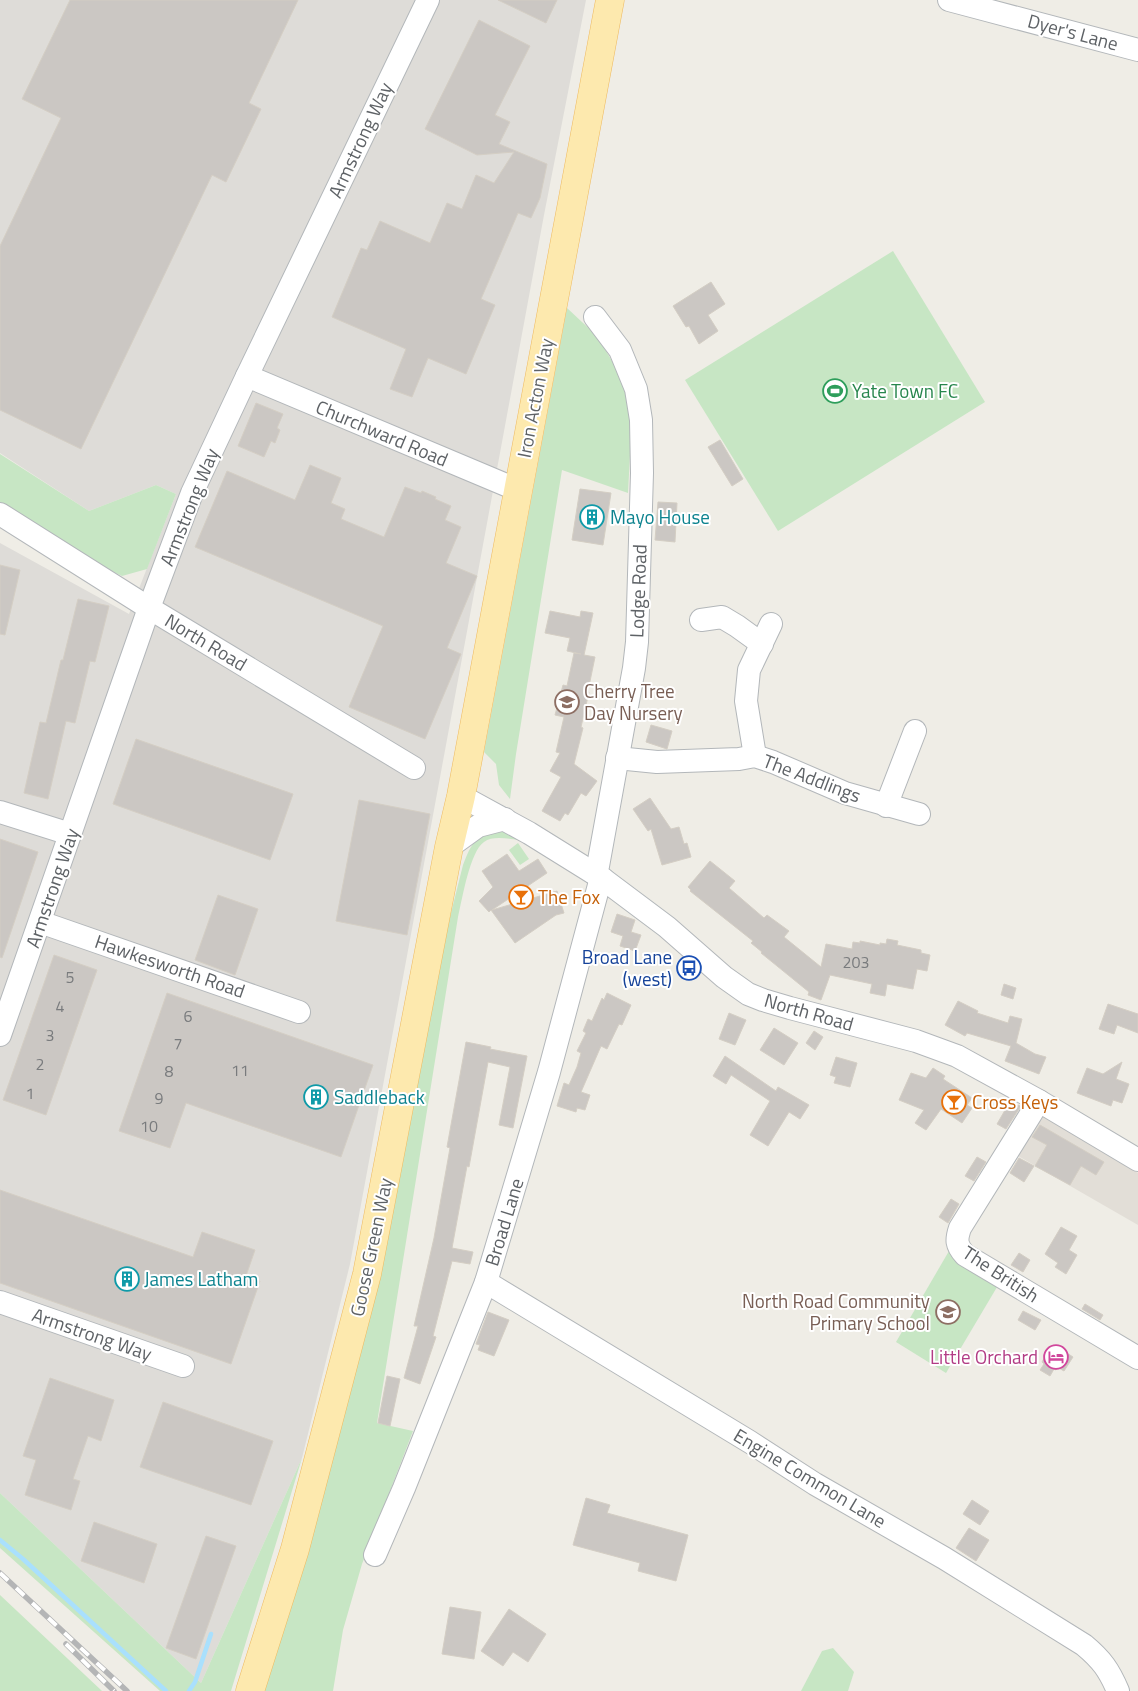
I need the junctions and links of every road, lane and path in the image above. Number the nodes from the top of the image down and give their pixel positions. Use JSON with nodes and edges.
{"nodes":[{"id":1,"x":428,"y":0,"type":"edge"},
{"id":2,"x":610,"y":0,"type":"edge"},
{"id":3,"x":949,"y":0,"type":"edge"},
{"id":4,"x":1138,"y":50,"type":"edge"},
{"id":5,"x":594,"y":317,"type":"dead end"},
{"id":6,"x":247,"y":376,"type":"junction"},
{"id":7,"x":518,"y":490,"type":"junction"},
{"id":8,"x":0,"y":514,"type":"edge"},
{"id":9,"x":149,"y":608,"type":"junction"},
{"id":10,"x":701,"y":620,"type":"dead end"},
{"id":11,"x":915,"y":731,"type":"dead end"},
{"id":12,"x":755,"y":756,"type":"junction"},
{"id":13,"x":617,"y":758,"type":"junction"},
{"id":14,"x":414,"y":768,"type":"dead end"},
{"id":15,"x":460,"y":796,"type":"junction"},
{"id":16,"x":886,"y":806,"type":"junction"},
{"id":17,"x":0,"y":812,"type":"edge"},
{"id":18,"x":919,"y":814,"type":"dead end"},
{"id":19,"x":505,"y":819,"type":"junction"},
{"id":20,"x":70,"y":834,"type":"junction"},
{"id":21,"x":449,"y":847,"type":"junction"},
{"id":22,"x":598,"y":876,"type":"junction"},
{"id":23,"x":40,"y":922,"type":"junction"},
{"id":24,"x":299,"y":1012,"type":"dead end"},
{"id":25,"x":0,"y":1035,"type":"edge"},
{"id":26,"x":1039,"y":1101,"type":"junction"},
{"id":27,"x":1138,"y":1160,"type":"edge"},
{"id":28,"x":486,"y":1282,"type":"junction"},
{"id":29,"x":0,"y":1302,"type":"edge"},
{"id":30,"x":1138,"y":1358,"type":"edge"},
{"id":31,"x":183,"y":1366,"type":"dead end"},
{"id":32,"x":375,"y":1555,"type":"dead end"},
{"id":33,"x":250,"y":1691,"type":"edge"},
{"id":34,"x":1118,"y":1691,"type":"edge"}],
"edges":[{"from":1,"to":6,"type":"street","name":"Armstrong Way"},
{"from":2,"to":7,"type":"main road","name":"Iron Acton Way"},
{"from":3,"to":4,"type":"street","name":"Dyer's Lane"},
{"from":5,"to":13,"type":"street","name":"Lodge Road"},
{"from":6,"to":7,"type":"street","name":"Churchward Road"},
{"from":6,"to":9,"type":"street","name":"Armstrong Way"},
{"from":7,"to":15,"type":"main road","name":"Iron Acton Way"},
{"from":8,"to":9,"type":"street","name":"North Road"},
{"from":9,"to":14,"type":"street","name":"North Road"},
{"from":9,"to":20,"type":"street","name":"Armstrong Way"},
{"from":10,"to":12,"type":"street"},
{"from":11,"to":16,"type":"street","name":"The Addlings"},
{"from":12,"to":13,"type":"street","name":"The Addlings"},
{"from":12,"to":16,"type":"street","name":"The Addlings"},
{"from":13,"to":22,"type":"street","name":"Lodge Road"},
{"from":15,"to":19,"type":"street","name":"North Road"},
{"from":15,"to":21,"type":"main road","name":"Goose Green Way"},
{"from":16,"to":18,"type":"street","name":"The Addlings"},
{"from":17,"to":20,"type":"street"},
{"from":19,"to":21,"type":"street"},
{"from":19,"to":22,"type":"street","name":"North Road"},
{"from":20,"to":23,"type":"street","name":"Armstrong Way"},
{"from":21,"to":33,"type":"main road","name":"Goose Green Way"},
{"from":22,"to":26,"type":"street","name":"North Road"},
{"from":22,"to":28,"type":"street","name":"Broad Lane"},
{"from":23,"to":24,"type":"street","name":"Hawkesworth Road"},
{"from":23,"to":25,"type":"street","name":"Armstrong Way"},
{"from":26,"to":27,"type":"street","name":"North Road"},
{"from":26,"to":30,"type":"street","name":"The British"},
{"from":28,"to":32,"type":"street","name":"Broad Lane"},
{"from":28,"to":34,"type":"street","name":"Engine Common Lane"},
{"from":29,"to":31,"type":"street","name":"Armstrong Way"}]}
